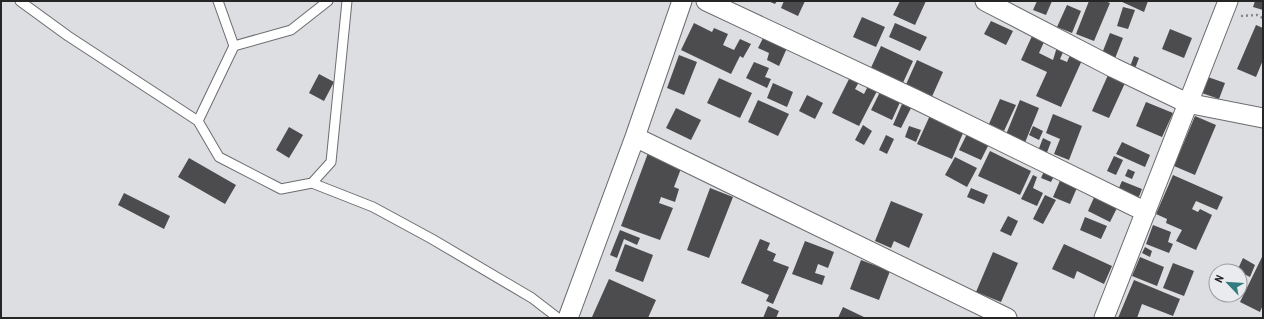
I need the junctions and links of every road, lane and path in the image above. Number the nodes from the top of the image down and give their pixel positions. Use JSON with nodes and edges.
{"nodes":[{"id":1,"x":20,"y":1,"type":"edge"},
{"id":2,"x":218,"y":1,"type":"edge"},
{"id":3,"x":328,"y":1,"type":"edge"},
{"id":4,"x":347,"y":1,"type":"edge"},
{"id":5,"x":682,"y":1,"type":"edge"},
{"id":6,"x":706,"y":1,"type":"edge"},
{"id":7,"x":985,"y":1,"type":"edge"},
{"id":8,"x":1228,"y":1,"type":"edge"},
{"id":9,"x":234,"y":46,"type":"junction"},
{"id":10,"x":1187,"y":103,"type":"junction"},
{"id":11,"x":1263,"y":118,"type":"edge"},
{"id":12,"x":198,"y":121,"type":"junction"},
{"id":13,"x":635,"y":136,"type":"junction"},
{"id":14,"x":312,"y":183,"type":"junction"},
{"id":15,"x":1146,"y":212,"type":"junction"},
{"id":16,"x":558,"y":318,"type":"edge"},
{"id":17,"x":568,"y":318,"type":"edge"},
{"id":18,"x":1007,"y":318,"type":"edge"},
{"id":19,"x":1104,"y":318,"type":"edge"}],
"edges":[{"from":1,"to":12,"type":"lane"},
{"from":2,"to":9,"type":"lane"},
{"from":3,"to":9,"type":"lane"},
{"from":4,"to":14,"type":"lane"},
{"from":5,"to":13,"type":"street"},
{"from":6,"to":15,"type":"street"},
{"from":7,"to":10,"type":"street"},
{"from":8,"to":10,"type":"street"},
{"from":9,"to":12,"type":"lane"},
{"from":10,"to":11,"type":"street"},
{"from":10,"to":15,"type":"street"},
{"from":12,"to":14,"type":"lane"},
{"from":13,"to":17,"type":"street"},
{"from":13,"to":18,"type":"street"},
{"from":14,"to":16,"type":"lane"},
{"from":15,"to":19,"type":"street"}]}
